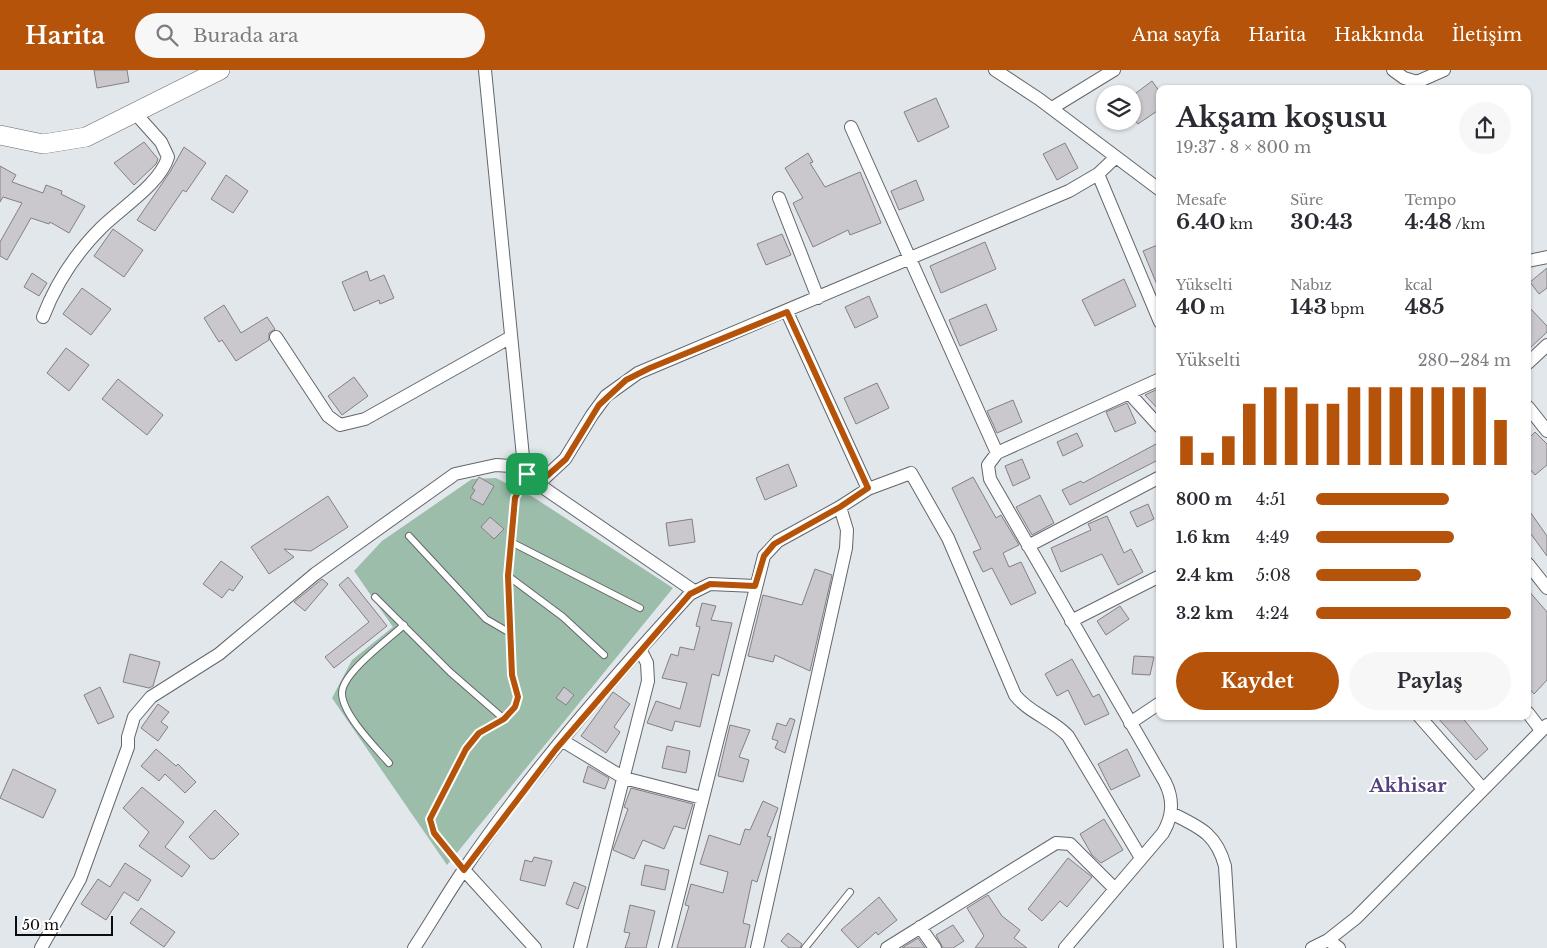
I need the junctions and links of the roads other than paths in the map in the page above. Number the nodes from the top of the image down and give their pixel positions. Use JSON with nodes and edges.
{"nodes":[{"id":1,"x":220,"y":70,"type":"edge"},
{"id":2,"x":485,"y":70,"type":"edge"},
{"id":3,"x":995,"y":70,"type":"edge"},
{"id":4,"x":1114,"y":70,"type":"edge"},
{"id":5,"x":1393,"y":70,"type":"edge"},
{"id":6,"x":1444,"y":70,"type":"edge"},
{"id":7,"x":1011,"y":74,"type":"edge"},
{"id":8,"x":1052,"y":108,"type":"junction"},
{"id":9,"x":135,"y":113,"type":"junction"},
{"id":10,"x":851,"y":126,"type":"dead end"},
{"id":11,"x":0,"y":134,"type":"edge"},
{"id":12,"x":1116,"y":156,"type":"junction"},
{"id":13,"x":1098,"y":174,"type":"junction"},
{"id":14,"x":1156,"y":187,"type":"edge"},
{"id":15,"x":779,"y":198,"type":"dead end"},
{"id":16,"x":1547,"y":256,"type":"edge"},
{"id":17,"x":911,"y":258,"type":"junction"},
{"id":18,"x":1531,"y":260,"type":"edge"},
{"id":19,"x":818,"y":298,"type":"junction"},
{"id":20,"x":787,"y":312,"type":"junction"},
{"id":21,"x":1156,"y":312,"type":"edge"},
{"id":22,"x":43,"y":317,"type":"dead end"},
{"id":23,"x":276,"y":337,"type":"dead end"},
{"id":24,"x":511,"y":337,"type":"junction"},
{"id":25,"x":1547,"y":345,"type":"edge"},
{"id":26,"x":1531,"y":360,"type":"edge"},
{"id":27,"x":1156,"y":381,"type":"edge"},
{"id":28,"x":1129,"y":393,"type":"junction"},
{"id":29,"x":1531,"y":411,"type":"edge"},
{"id":30,"x":1156,"y":423,"type":"edge"},
{"id":31,"x":1547,"y":431,"type":"edge"},
{"id":32,"x":997,"y":453,"type":"junction"},
{"id":33,"x":526,"y":470,"type":"junction"},
{"id":34,"x":1156,"y":479,"type":"edge"},
{"id":35,"x":538,"y":484,"type":"junction"},
{"id":36,"x":868,"y":488,"type":"junction"},
{"id":37,"x":840,"y":507,"type":"junction"},
{"id":38,"x":409,"y":536,"type":"dead end"},
{"id":39,"x":511,"y":542,"type":"junction"},
{"id":40,"x":1028,"y":546,"type":"junction"},
{"id":41,"x":1531,"y":568,"type":"edge"},
{"id":42,"x":508,"y":576,"type":"junction"},
{"id":43,"x":1156,"y":578,"type":"edge"},
{"id":44,"x":755,"y":586,"type":"junction"},
{"id":45,"x":1547,"y":588,"type":"edge"},
{"id":46,"x":694,"y":591,"type":"junction"},
{"id":47,"x":375,"y":597,"type":"dead end"},
{"id":48,"x":640,"y":608,"type":"dead end"},
{"id":49,"x":1071,"y":621,"type":"junction"},
{"id":50,"x":404,"y":625,"type":"junction"},
{"id":51,"x":510,"y":633,"type":"junction"},
{"id":52,"x":640,"y":649,"type":"junction"},
{"id":53,"x":604,"y":655,"type":"dead end"},
{"id":54,"x":1156,"y":706,"type":"edge"},
{"id":55,"x":1531,"y":716,"type":"edge"},
{"id":56,"x":504,"y":719,"type":"junction"},
{"id":57,"x":1423,"y":720,"type":"edge"},
{"id":58,"x":1130,"y":723,"type":"junction"},
{"id":59,"x":1544,"y":728,"type":"edge"},
{"id":60,"x":563,"y":741,"type":"junction"},
{"id":61,"x":389,"y":763,"type":"dead end"},
{"id":62,"x":624,"y":778,"type":"junction"},
{"id":63,"x":1483,"y":789,"type":"junction"},
{"id":64,"x":702,"y":798,"type":"junction"},
{"id":65,"x":1171,"y":813,"type":"junction"},
{"id":66,"x":1141,"y":858,"type":"junction"},
{"id":67,"x":464,"y":870,"type":"junction"},
{"id":68,"x":1115,"y":889,"type":"junction"},
{"id":69,"x":850,"y":892,"type":"dead end"},
{"id":70,"x":920,"y":927,"type":"junction"},
{"id":71,"x":1328,"y":940,"type":"junction"},
{"id":72,"x":1069,"y":946,"type":"edge"},
{"id":73,"x":41,"y":948,"type":"edge"},
{"id":74,"x":414,"y":948,"type":"edge"},
{"id":75,"x":535,"y":948,"type":"edge"},
{"id":76,"x":580,"y":948,"type":"edge"},
{"id":77,"x":665,"y":948,"type":"edge"},
{"id":78,"x":757,"y":948,"type":"edge"},
{"id":79,"x":805,"y":948,"type":"edge"},
{"id":80,"x":887,"y":948,"type":"edge"},
{"id":81,"x":935,"y":948,"type":"edge"},
{"id":82,"x":1230,"y":948,"type":"edge"},
{"id":83,"x":1312,"y":948,"type":"edge"},
{"id":84,"x":1339,"y":948,"type":"edge"}],
"edges":[{"from":1,"to":9,"type":"street"},
{"from":2,"to":24,"type":"street"},
{"from":3,"to":7,"type":"street"},
{"from":4,"to":8,"type":"street"},
{"from":5,"to":6,"type":"street"},
{"from":7,"to":8,"type":"street"},
{"from":8,"to":12,"type":"street"},
{"from":9,"to":11,"type":"street"},
{"from":9,"to":22,"type":"street"},
{"from":10,"to":17,"type":"street"},
{"from":12,"to":13,"type":"street"},
{"from":12,"to":14,"type":"street"},
{"from":13,"to":17,"type":"street"},
{"from":13,"to":21,"type":"street"},
{"from":15,"to":19,"type":"street"},
{"from":16,"to":18,"type":"street"},
{"from":17,"to":19,"type":"street"},
{"from":17,"to":32,"type":"street"},
{"from":19,"to":20,"type":"street"},
{"from":20,"to":35,"type":"street"},
{"from":20,"to":36,"type":"street"},
{"from":23,"to":24,"type":"street"},
{"from":24,"to":33,"type":"street"},
{"from":25,"to":26,"type":"street"},
{"from":27,"to":28,"type":"street"},
{"from":28,"to":30,"type":"street"},
{"from":28,"to":32,"type":"street"},
{"from":29,"to":31,"type":"street"},
{"from":32,"to":40,"type":"street"},
{"from":33,"to":35,"type":"street"},
{"from":33,"to":39,"type":"lane"},
{"from":33,"to":73,"type":"street"},
{"from":34,"to":40,"type":"street"},
{"from":35,"to":46,"type":"street"},
{"from":36,"to":37,"type":"street"},
{"from":36,"to":66,"type":"street"},
{"from":37,"to":44,"type":"street"},
{"from":37,"to":78,"type":"street"},
{"from":38,"to":51,"type":"lane"},
{"from":39,"to":42,"type":"lane"},
{"from":39,"to":48,"type":"lane"},
{"from":40,"to":49,"type":"street"},
{"from":41,"to":45,"type":"street"},
{"from":42,"to":51,"type":"lane"},
{"from":42,"to":53,"type":"lane"},
{"from":43,"to":49,"type":"street"},
{"from":44,"to":46,"type":"street"},
{"from":44,"to":64,"type":"street"},
{"from":46,"to":52,"type":"street"},
{"from":47,"to":50,"type":"lane"},
{"from":49,"to":58,"type":"street"},
{"from":50,"to":56,"type":"lane"},
{"from":50,"to":61,"type":"lane"},
{"from":51,"to":56,"type":"lane"},
{"from":52,"to":60,"type":"street"},
{"from":52,"to":62,"type":"street"},
{"from":54,"to":58,"type":"street"},
{"from":55,"to":59,"type":"street"},
{"from":56,"to":67,"type":"lane"},
{"from":57,"to":63,"type":"street"},
{"from":58,"to":65,"type":"street"},
{"from":59,"to":63,"type":"street"},
{"from":60,"to":62,"type":"street"},
{"from":60,"to":67,"type":"street"},
{"from":62,"to":64,"type":"street"},
{"from":62,"to":76,"type":"street"},
{"from":63,"to":71,"type":"street"},
{"from":64,"to":77,"type":"street"},
{"from":65,"to":66,"type":"street"},
{"from":65,"to":82,"type":"street"},
{"from":66,"to":68,"type":"street"},
{"from":67,"to":74,"type":"street"},
{"from":67,"to":75,"type":"street"},
{"from":68,"to":70,"type":"street"},
{"from":68,"to":72,"type":"street"},
{"from":69,"to":79,"type":"lane"},
{"from":70,"to":80,"type":"street"},
{"from":70,"to":81,"type":"street"},
{"from":71,"to":83,"type":"street"},
{"from":71,"to":84,"type":"street"}]}
